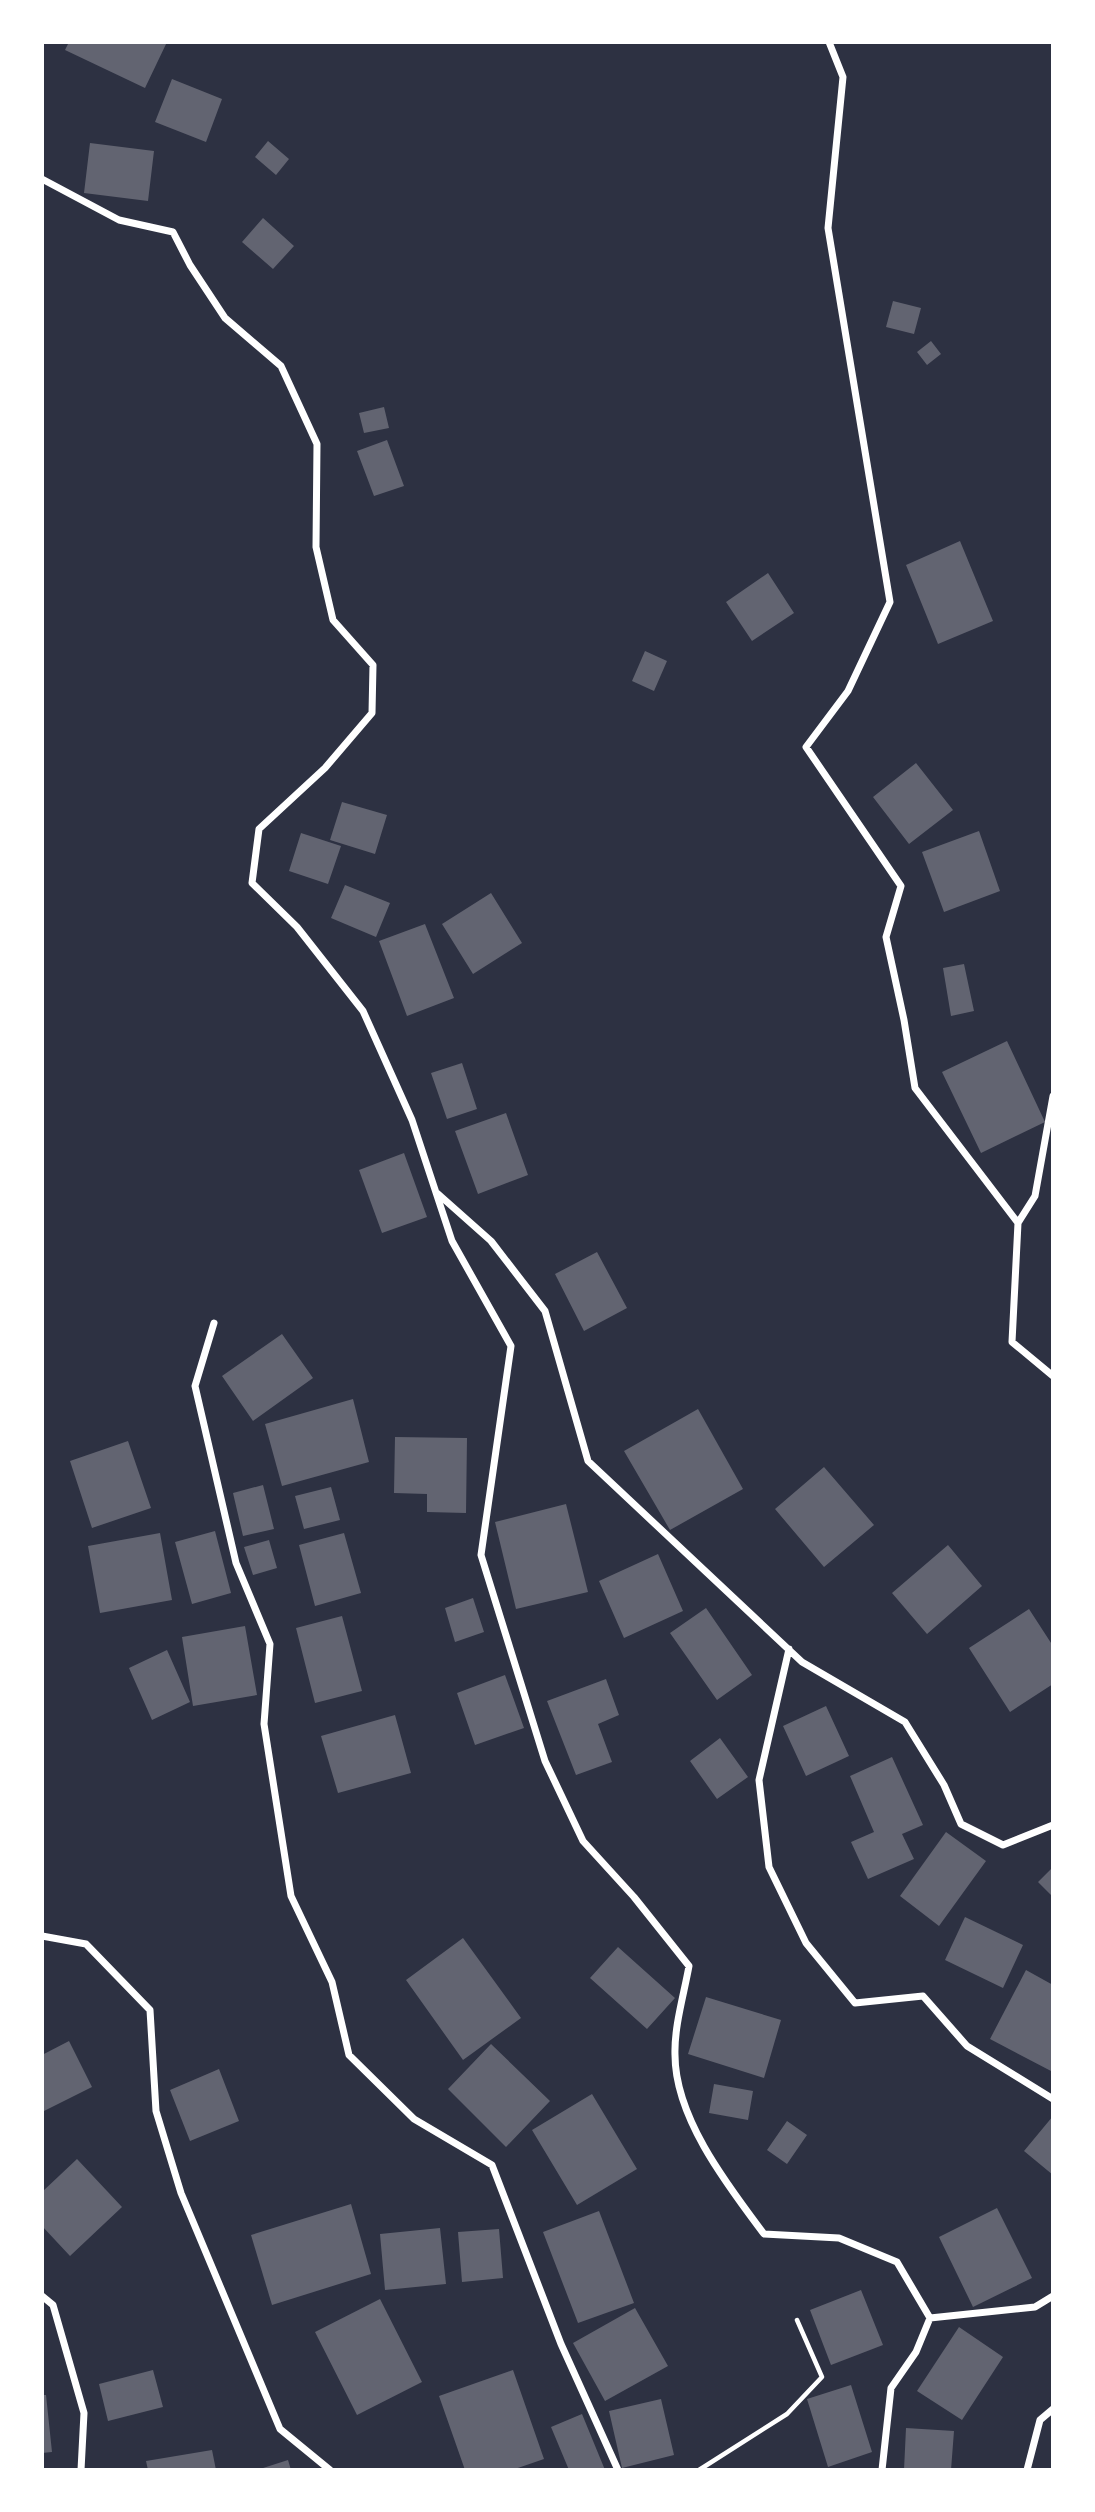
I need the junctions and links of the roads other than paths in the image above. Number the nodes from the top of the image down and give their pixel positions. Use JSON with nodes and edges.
{"nodes":[{"id":1,"x":829,"y":42,"type":"edge"},
{"id":2,"x":42,"y":179,"type":"edge"},
{"id":3,"x":1053,"y":1096,"type":"edge"},
{"id":4,"x":436,"y":1193,"type":"junction"},
{"id":5,"x":1018,"y":1223,"type":"junction"},
{"id":6,"x":214,"y":1323,"type":"dead end"},
{"id":7,"x":1053,"y":1376,"type":"edge"},
{"id":8,"x":789,"y":1649,"type":"junction"},
{"id":9,"x":1053,"y":1825,"type":"edge"},
{"id":10,"x":42,"y":1936,"type":"edge"},
{"id":11,"x":1053,"y":2099,"type":"edge"},
{"id":12,"x":42,"y":2296,"type":"edge"},
{"id":13,"x":1053,"y":2296,"type":"edge"},
{"id":14,"x":930,"y":2318,"type":"junction"},
{"id":15,"x":1053,"y":2409,"type":"edge"},
{"id":16,"x":80,"y":2470,"type":"edge"},
{"id":17,"x":330,"y":2470,"type":"edge"},
{"id":18,"x":618,"y":2470,"type":"edge"},
{"id":19,"x":882,"y":2470,"type":"edge"},
{"id":20,"x":1027,"y":2470,"type":"edge"}],
"edges":[{"from":1,"to":5,"type":"street"},
{"from":2,"to":4,"type":"street"},
{"from":3,"to":5,"type":"street"},
{"from":4,"to":8,"type":"street"},
{"from":4,"to":14,"type":"street"},
{"from":5,"to":7,"type":"street"},
{"from":6,"to":18,"type":"street"},
{"from":8,"to":9,"type":"street"},
{"from":8,"to":11,"type":"street"},
{"from":10,"to":17,"type":"street"},
{"from":12,"to":16,"type":"street"},
{"from":13,"to":14,"type":"street"},
{"from":14,"to":19,"type":"street"},
{"from":15,"to":20,"type":"street"}]}
